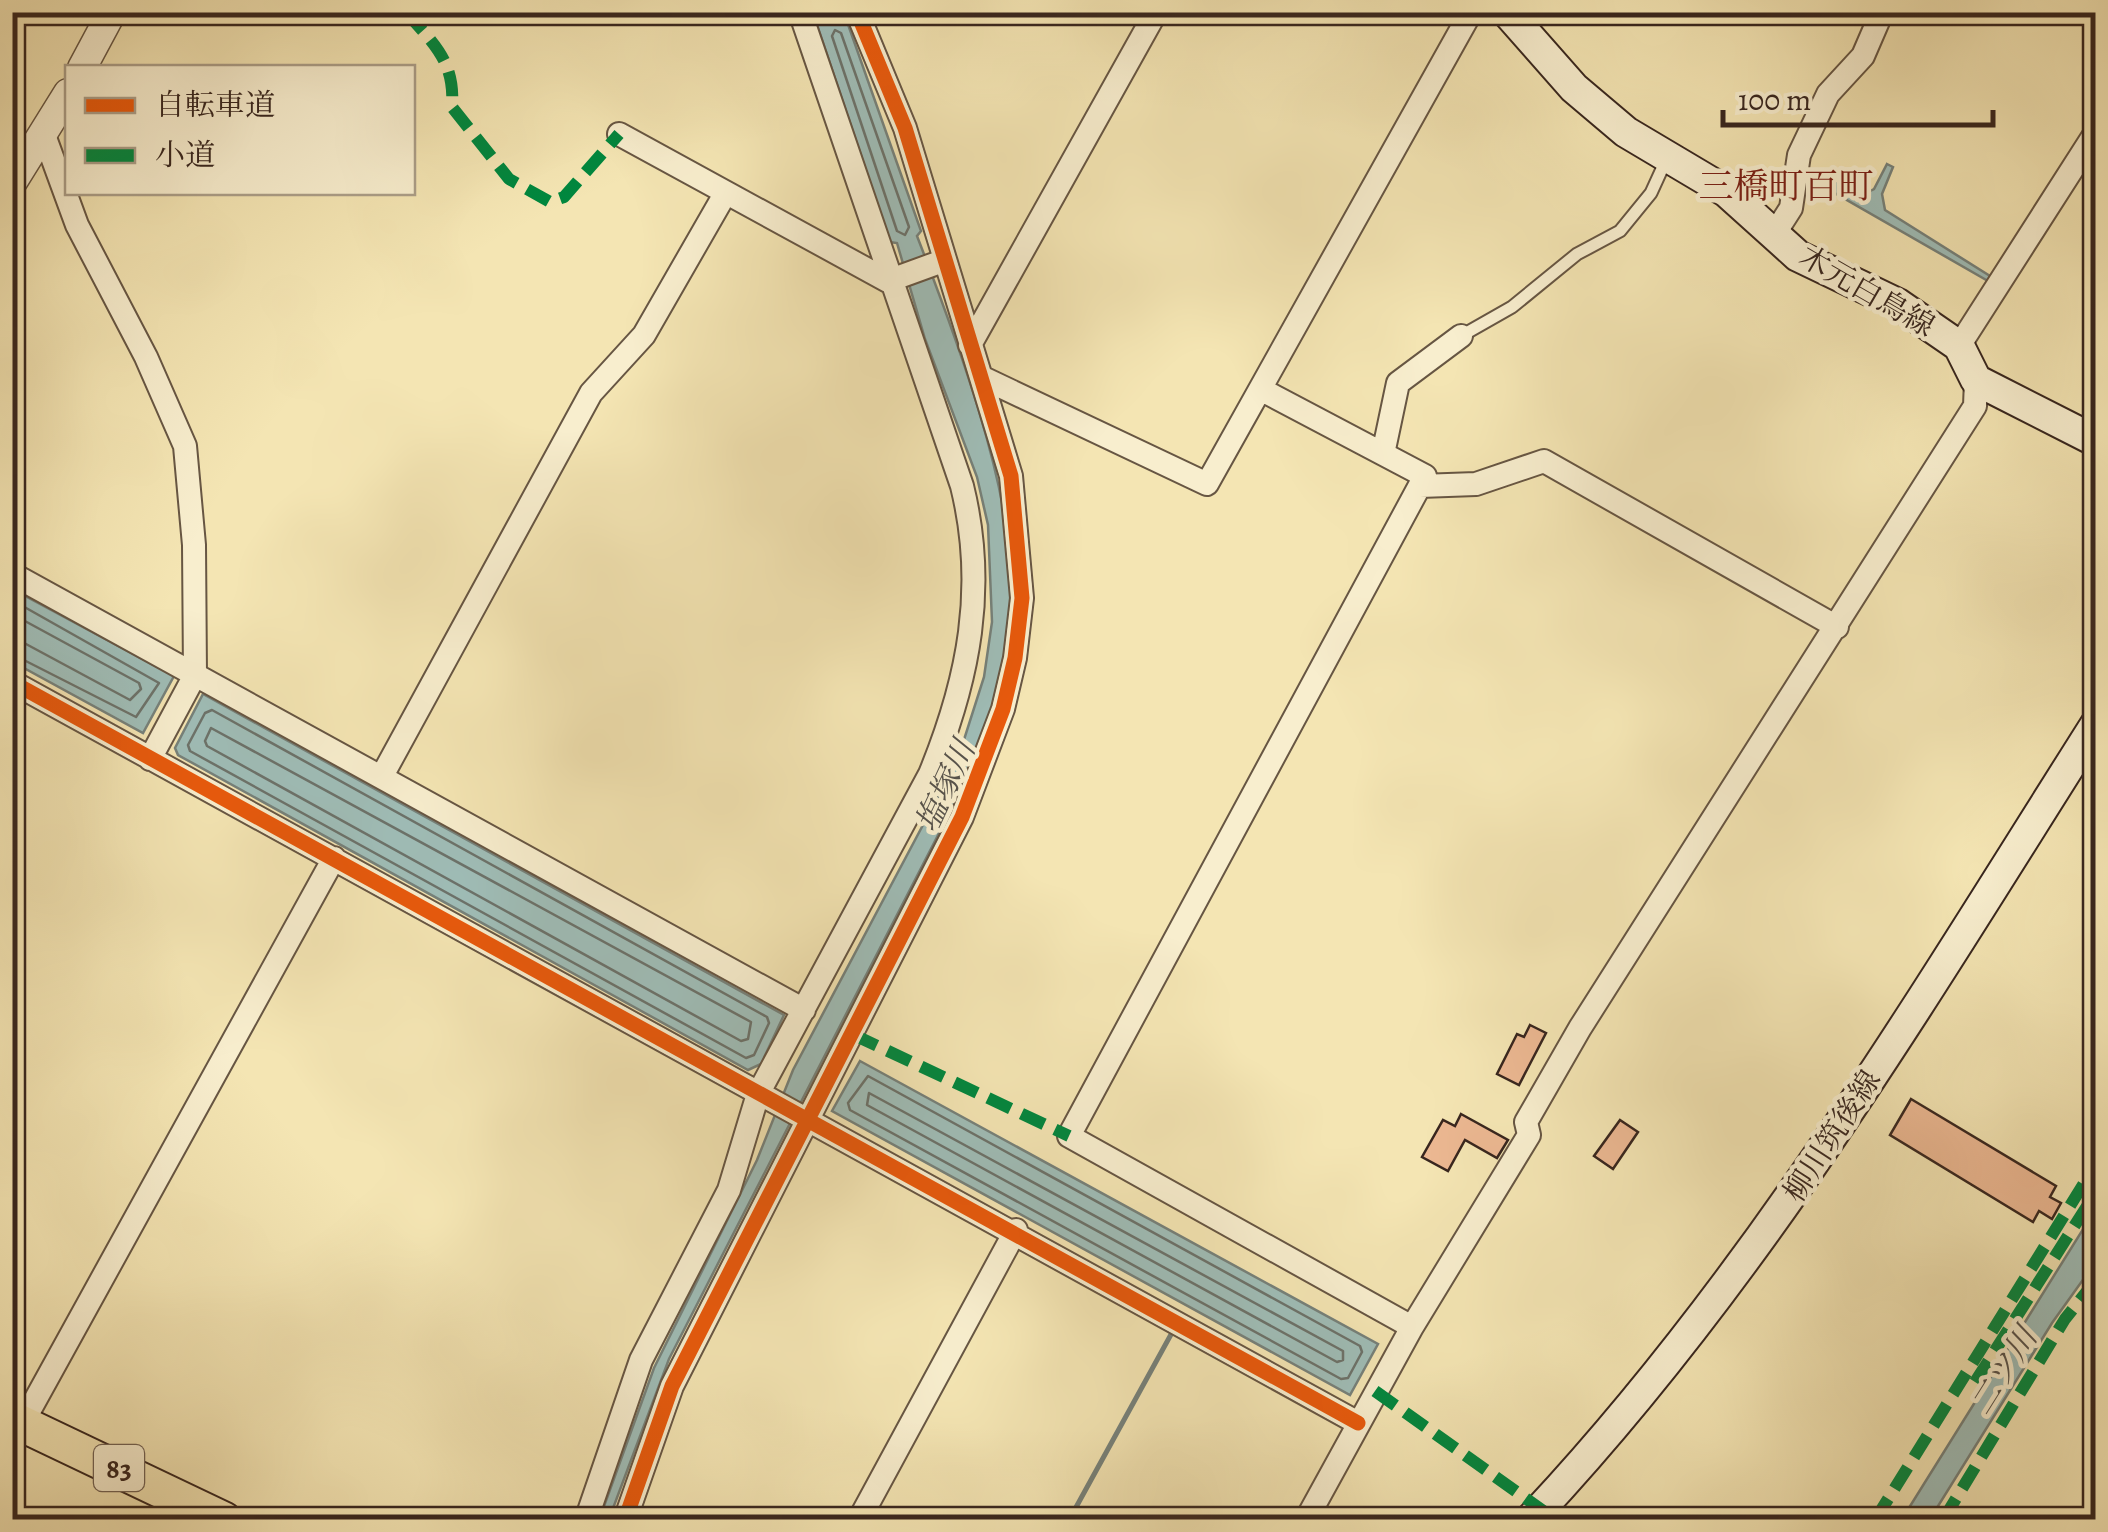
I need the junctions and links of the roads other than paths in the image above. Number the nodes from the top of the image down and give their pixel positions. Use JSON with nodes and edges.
{"nodes":[{"id":1,"x":112,"y":12,"type":"edge"},
{"id":2,"x":800,"y":12,"type":"edge"},
{"id":3,"x":857,"y":12,"type":"edge"},
{"id":4,"x":1156,"y":12,"type":"edge"},
{"id":5,"x":1471,"y":12,"type":"edge"},
{"id":6,"x":1506,"y":12,"type":"edge"},
{"id":7,"x":1882,"y":12,"type":"edge"},
{"id":8,"x":84,"y":65,"type":"edge"},
{"id":9,"x":65,"y":98,"type":"edge"},
{"id":10,"x":2096,"y":132,"type":"edge"},
{"id":11,"x":620,"y":134,"type":"dead end"},
{"id":12,"x":44,"y":135,"type":"junction"},
{"id":13,"x":1667,"y":158,"type":"junction"},
{"id":14,"x":12,"y":183,"type":"edge"},
{"id":15,"x":65,"y":192,"type":"edge"},
{"id":16,"x":725,"y":194,"type":"junction"},
{"id":17,"x":66,"y":195,"type":"edge"},
{"id":18,"x":1775,"y":234,"type":"junction"},
{"id":19,"x":943,"y":261,"type":"junction"},
{"id":20,"x":894,"y":278,"type":"junction"},
{"id":21,"x":1461,"y":336,"type":"joint"},
{"id":22,"x":970,"y":345,"type":"junction"},
{"id":23,"x":1959,"y":346,"type":"junction"},
{"id":24,"x":981,"y":377,"type":"junction"},
{"id":25,"x":1976,"y":380,"type":"junction"},
{"id":26,"x":1262,"y":390,"type":"junction"},
{"id":27,"x":2096,"y":441,"type":"edge"},
{"id":28,"x":1383,"y":454,"type":"junction"},
{"id":29,"x":1420,"y":486,"type":"junction"},
{"id":30,"x":12,"y":574,"type":"edge"},
{"id":31,"x":1837,"y":627,"type":"junction"},
{"id":32,"x":195,"y":675,"type":"junction"},
{"id":33,"x":12,"y":682,"type":"edge"},
{"id":34,"x":2096,"y":724,"type":"edge"},
{"id":35,"x":150,"y":759,"type":"junction"},
{"id":36,"x":382,"y":776,"type":"junction"},
{"id":37,"x":334,"y":858,"type":"junction"},
{"id":38,"x":804,"y":1010,"type":"junction"},
{"id":39,"x":758,"y":1094,"type":"junction"},
{"id":40,"x":810,"y":1123,"type":"junction"},
{"id":41,"x":1016,"y":1230,"type":"junction"},
{"id":42,"x":1412,"y":1327,"type":"junction"},
{"id":43,"x":17,"y":1421,"type":"edge"},
{"id":44,"x":1358,"y":1423,"type":"junction"},
{"id":45,"x":168,"y":1506,"type":"edge"},
{"id":46,"x":224,"y":1520,"type":"edge"},
{"id":47,"x":586,"y":1520,"type":"edge"},
{"id":48,"x":625,"y":1520,"type":"edge"},
{"id":49,"x":859,"y":1520,"type":"edge"},
{"id":50,"x":1306,"y":1520,"type":"edge"},
{"id":51,"x":1530,"y":1520,"type":"edge"}],
"edges":[{"from":1,"to":8,"type":"street"},
{"from":2,"to":20,"type":"street"},
{"from":3,"to":19,"type":"street"},
{"from":4,"to":22,"type":"street"},
{"from":5,"to":26,"type":"street"},
{"from":6,"to":13,"type":"main road","name":"木元白鳥線"},
{"from":7,"to":18,"type":"street"},
{"from":9,"to":12,"type":"street"},
{"from":10,"to":23,"type":"street"},
{"from":11,"to":16,"type":"street"},
{"from":12,"to":14,"type":"street"},
{"from":12,"to":15,"type":"street"},
{"from":13,"to":18,"type":"main road","name":"木元白鳥線"},
{"from":13,"to":21,"type":"lane"},
{"from":16,"to":20,"type":"street"},
{"from":16,"to":36,"type":"street"},
{"from":17,"to":32,"type":"street"},
{"from":18,"to":23,"type":"main road","name":"木元白鳥線"},
{"from":19,"to":20,"type":"street"},
{"from":19,"to":22,"type":"street"},
{"from":20,"to":38,"type":"street"},
{"from":21,"to":28,"type":"street"},
{"from":22,"to":24,"type":"street"},
{"from":23,"to":25,"type":"main road","name":"木元白鳥線"},
{"from":24,"to":26,"type":"street"},
{"from":24,"to":40,"type":"street"},
{"from":25,"to":27,"type":"main road"},
{"from":25,"to":31,"type":"street"},
{"from":26,"to":28,"type":"street"},
{"from":28,"to":29,"type":"street"},
{"from":29,"to":31,"type":"street"},
{"from":29,"to":42,"type":"street"},
{"from":30,"to":32,"type":"street"},
{"from":31,"to":42,"type":"street"},
{"from":32,"to":35,"type":"street"},
{"from":32,"to":36,"type":"street"},
{"from":33,"to":35,"type":"street"},
{"from":34,"to":51,"type":"main road","name":"柳川筑後線"},
{"from":35,"to":37,"type":"street"},
{"from":36,"to":38,"type":"street"},
{"from":37,"to":39,"type":"street"},
{"from":37,"to":43,"type":"street"},
{"from":38,"to":39,"type":"street"},
{"from":39,"to":40,"type":"street"},
{"from":39,"to":47,"type":"street"},
{"from":40,"to":41,"type":"street"},
{"from":40,"to":48,"type":"street"},
{"from":41,"to":44,"type":"street"},
{"from":41,"to":49,"type":"street"},
{"from":42,"to":44,"type":"street"},
{"from":43,"to":45,"type":"main road","number":"83"},
{"from":44,"to":50,"type":"street"},
{"from":45,"to":46,"type":"main road","number":"83"}]}
